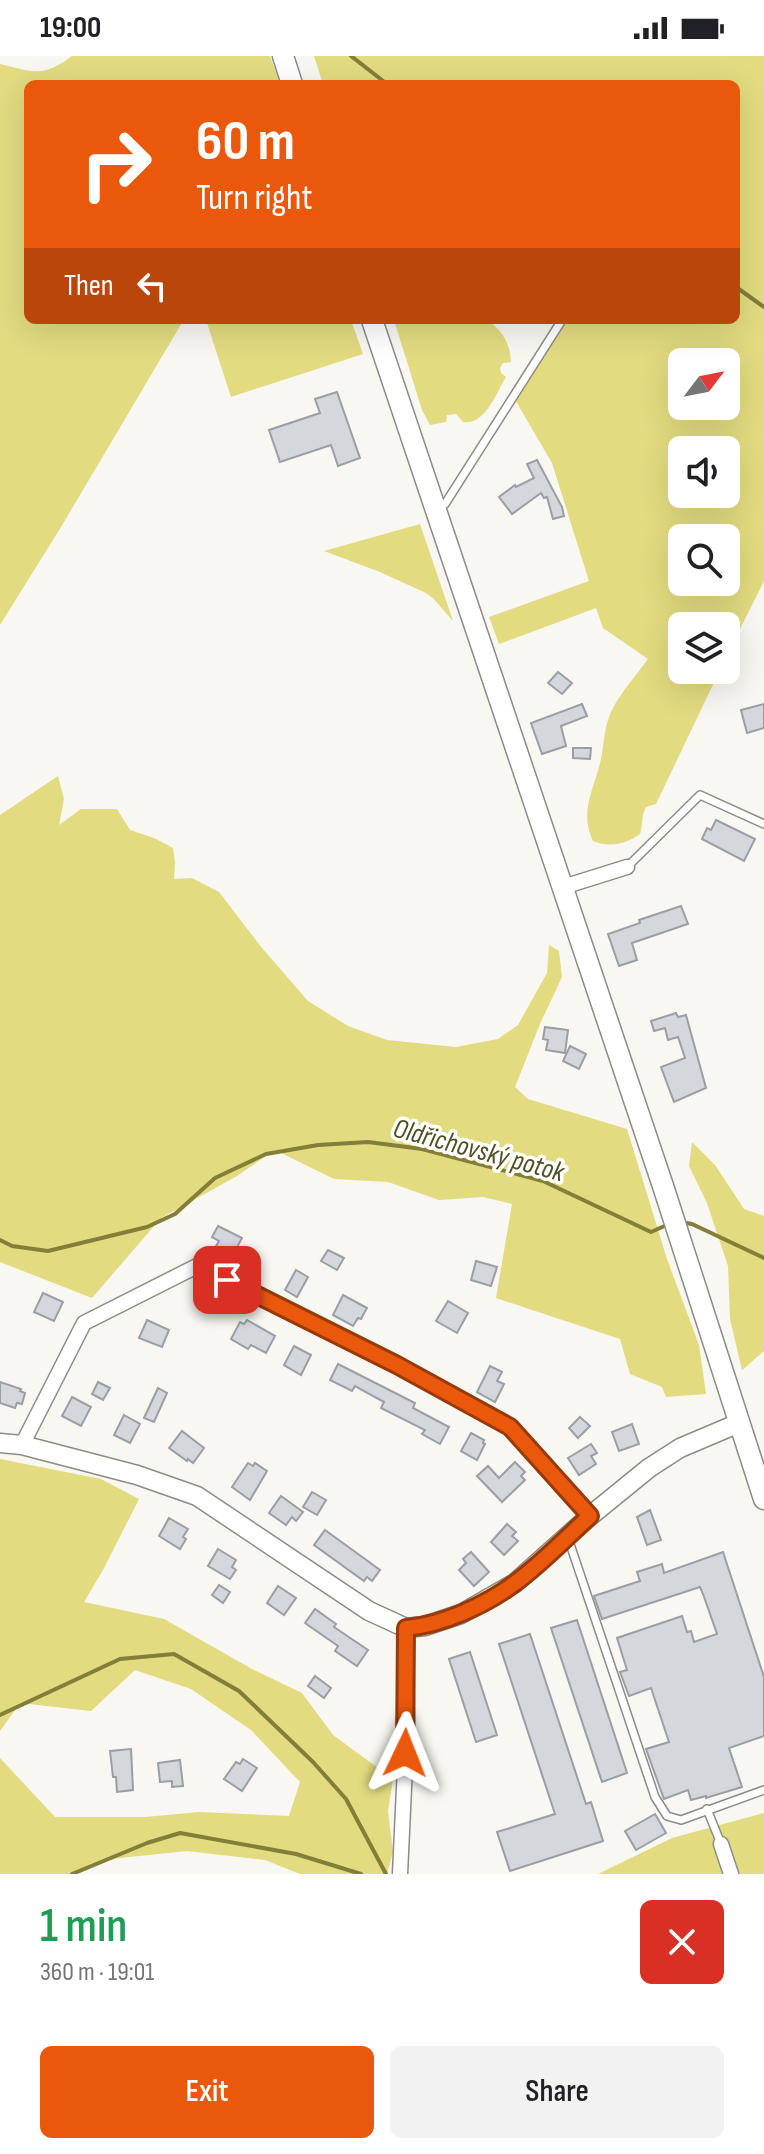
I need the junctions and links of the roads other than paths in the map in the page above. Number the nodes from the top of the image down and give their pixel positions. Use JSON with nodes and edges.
{"nodes":[{"id":1,"x":283,"y":56,"type":"edge"},
{"id":2,"x":291,"y":80,"type":"edge"},
{"id":3,"x":373,"y":324,"type":"edge"},
{"id":4,"x":559,"y":324,"type":"edge"},
{"id":5,"x":436,"y":507,"type":"junction"},
{"id":6,"x":764,"y":824,"type":"edge"},
{"id":7,"x":627,"y":867,"type":"joint"},
{"id":8,"x":563,"y":887,"type":"junction"},
{"id":9,"x":739,"y":1423,"type":"junction"},
{"id":10,"x":0,"y":1443,"type":"edge"},
{"id":11,"x":22,"y":1445,"type":"junction"},
{"id":12,"x":764,"y":1499,"type":"edge"},
{"id":13,"x":590,"y":1516,"type":"junction"},
{"id":14,"x":567,"y":1536,"type":"junction"},
{"id":15,"x":406,"y":1628,"type":"junction"},
{"id":16,"x":764,"y":1790,"type":"edge"},
{"id":17,"x":707,"y":1809,"type":"junction"},
{"id":18,"x":721,"y":1844,"type":"joint"},
{"id":19,"x":400,"y":1874,"type":"edge"},
{"id":20,"x":731,"y":1874,"type":"edge"}],
"edges":[{"from":1,"to":2,"type":"main road"},
{"from":3,"to":5,"type":"main road"},
{"from":4,"to":5,"type":"lane"},
{"from":5,"to":8,"type":"main road"},
{"from":6,"to":7,"type":"lane"},
{"from":7,"to":8,"type":"street"},
{"from":8,"to":9,"type":"main road"},
{"from":9,"to":12,"type":"main road"},
{"from":9,"to":13,"type":"street"},
{"from":10,"to":11,"type":"street"},
{"from":11,"to":13,"type":"street"},
{"from":11,"to":15,"type":"street"},
{"from":13,"to":14,"type":"street"},
{"from":14,"to":15,"type":"street"},
{"from":14,"to":17,"type":"lane"},
{"from":15,"to":19,"type":"street"},
{"from":16,"to":17,"type":"lane"},
{"from":17,"to":18,"type":"lane"},
{"from":18,"to":20,"type":"street"}]}
